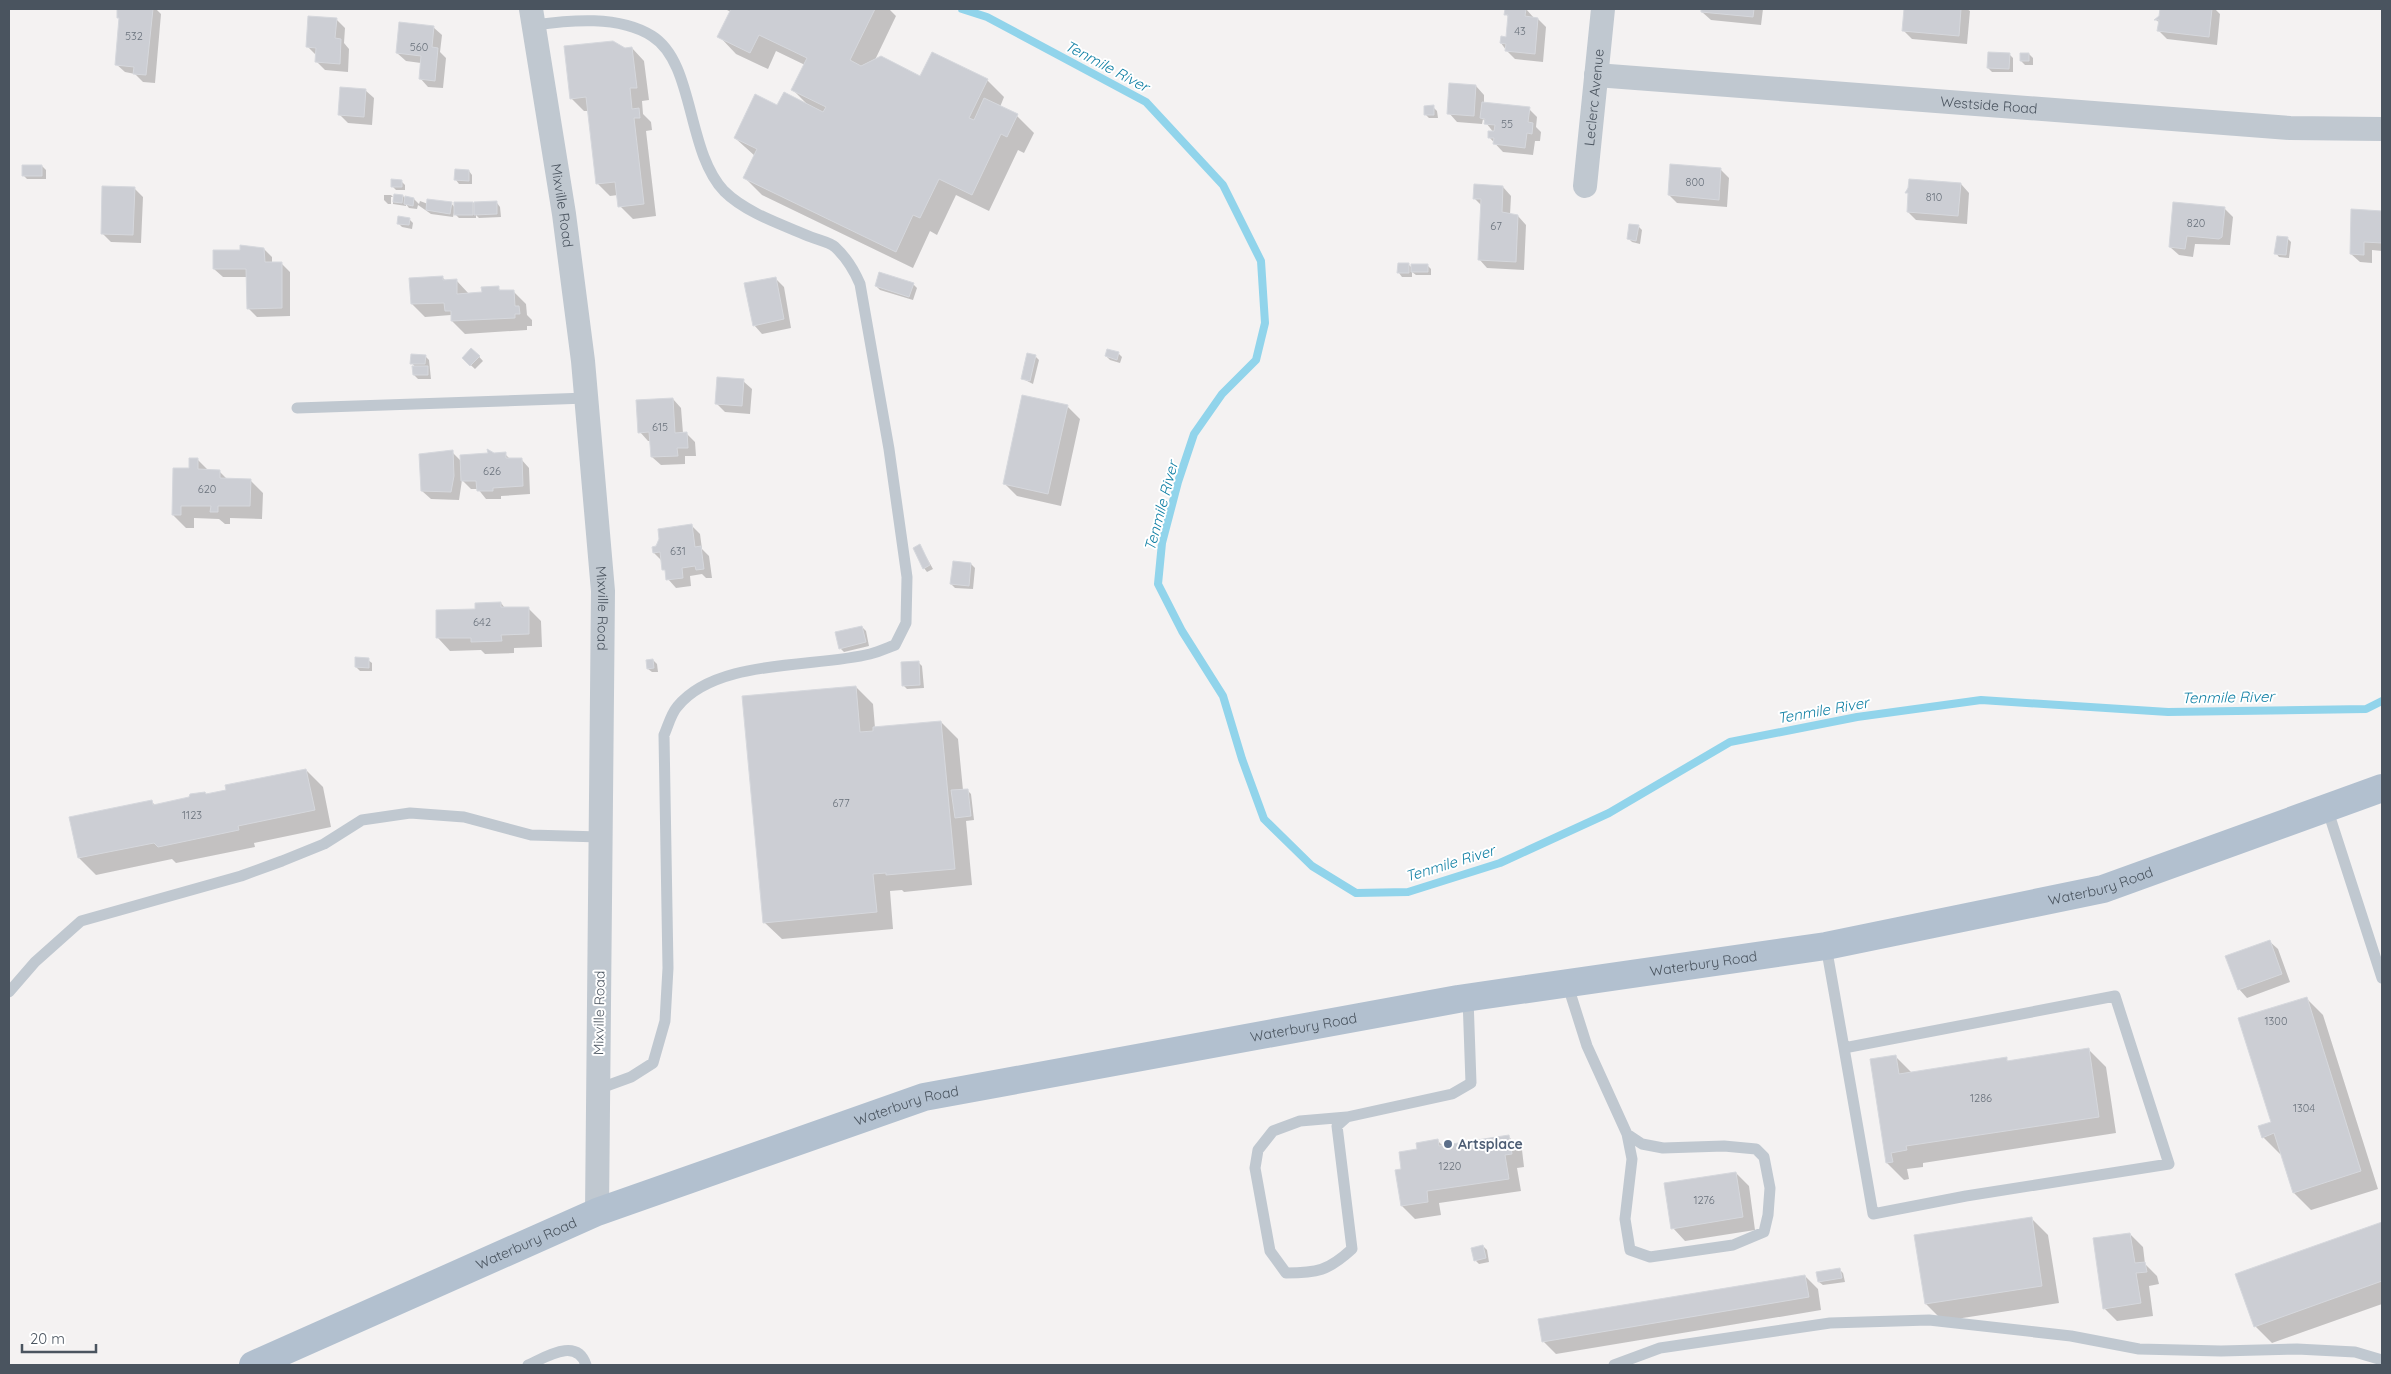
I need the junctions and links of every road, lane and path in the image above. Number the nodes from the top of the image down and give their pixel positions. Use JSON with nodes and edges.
{"nodes":[{"id":1,"x":1603,"y":9,"type":"edge"},
{"id":2,"x":532,"y":17,"type":"edge"},
{"id":3,"x":1596,"y":75,"type":"junction"},
{"id":4,"x":2382,"y":129,"type":"edge"},
{"id":5,"x":1585,"y":186,"type":"dead end"},
{"id":6,"x":587,"y":398,"type":"junction"},
{"id":7,"x":297,"y":408,"type":"dead end"},
{"id":8,"x":2382,"y":788,"type":"edge"},
{"id":9,"x":2327,"y":808,"type":"junction"},
{"id":10,"x":600,"y":837,"type":"junction"},
{"id":11,"x":1826,"y":946,"type":"junction"},
{"id":12,"x":2382,"y":978,"type":"edge"},
{"id":13,"x":1567,"y":983,"type":"junction"},
{"id":14,"x":9,"y":992,"type":"edge"},
{"id":15,"x":1468,"y":998,"type":"junction"},
{"id":16,"x":1844,"y":1048,"type":"junction"},
{"id":17,"x":598,"y":1089,"type":"junction"},
{"id":18,"x":1346,"y":1117,"type":"junction"},
{"id":19,"x":1627,"y":1134,"type":"junction"},
{"id":20,"x":597,"y":1212,"type":"junction"},
{"id":21,"x":2382,"y":1360,"type":"edge"},
{"id":22,"x":266,"y":1363,"type":"edge"},
{"id":23,"x":528,"y":1365,"type":"edge"},
{"id":24,"x":586,"y":1365,"type":"edge"},
{"id":25,"x":1614,"y":1365,"type":"edge"}],
"edges":[{"from":1,"to":3,"type":"street","name":"Leclerc Avenue"},
{"from":2,"to":6,"type":"street","name":"Mixville Road"},
{"from":2,"to":17,"type":"lane"},
{"from":3,"to":4,"type":"street","name":"Westside Road"},
{"from":3,"to":5,"type":"street","name":"Leclerc Avenue"},
{"from":6,"to":7,"type":"lane"},
{"from":6,"to":10,"type":"street","name":"Mixville Road"},
{"from":8,"to":9,"type":"main road","name":"Waterbury Road"},
{"from":9,"to":11,"type":"main road","name":"Waterbury Road"},
{"from":9,"to":12,"type":"lane"},
{"from":10,"to":14,"type":"lane"},
{"from":10,"to":17,"type":"street","name":"Mixville Road"},
{"from":11,"to":13,"type":"main road","name":"Waterbury Road"},
{"from":11,"to":16,"type":"lane"},
{"from":13,"to":15,"type":"main road","name":"Waterbury Road"},
{"from":13,"to":19,"type":"lane"},
{"from":15,"to":18,"type":"lane"},
{"from":15,"to":20,"type":"main road","name":"Waterbury Road"},
{"from":16,"to":16,"type":"lane"},
{"from":17,"to":20,"type":"street","name":"Mixville Road"},
{"from":18,"to":18,"type":"lane"},
{"from":19,"to":19,"type":"lane"},
{"from":20,"to":22,"type":"main road","name":"Waterbury Road"},
{"from":21,"to":25,"type":"lane"},
{"from":23,"to":24,"type":"lane"}]}
